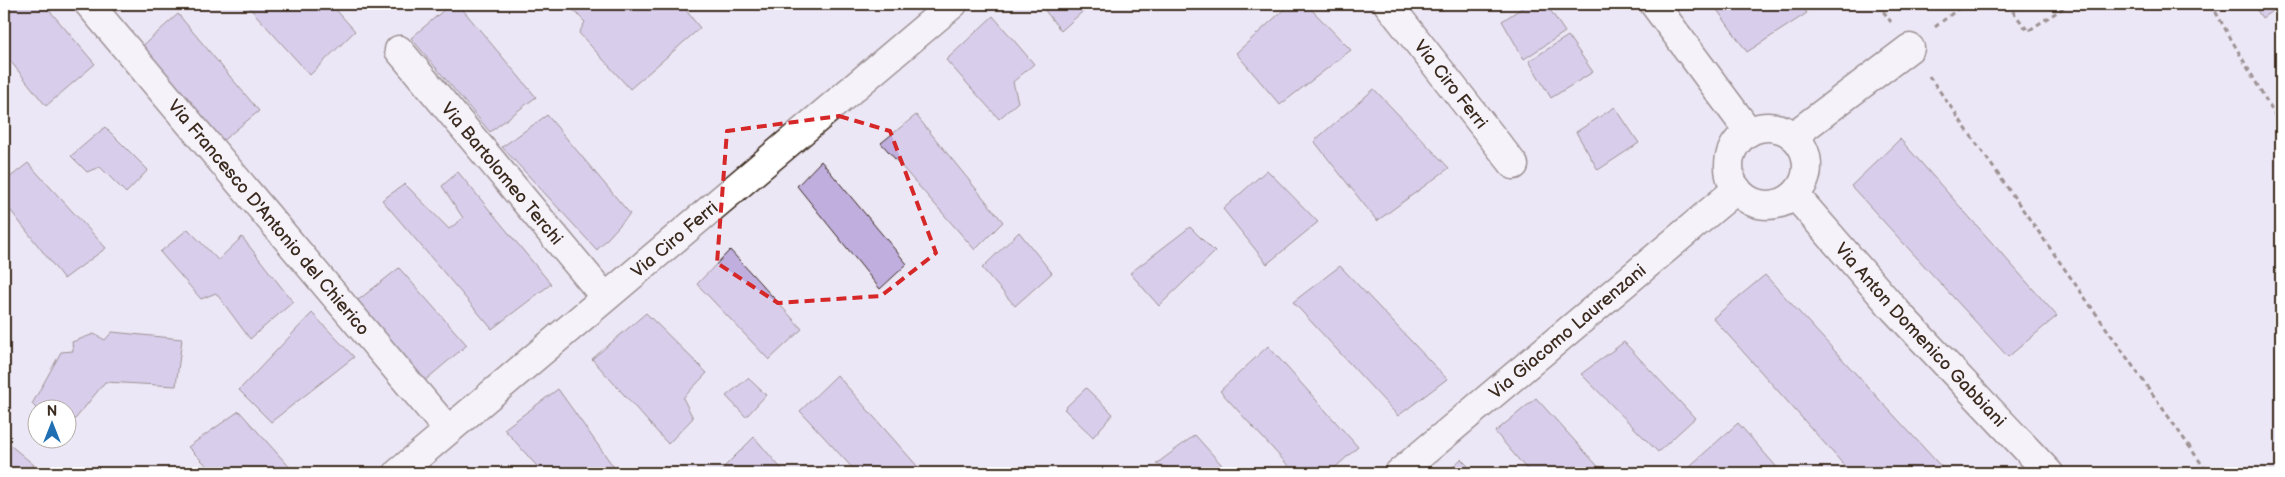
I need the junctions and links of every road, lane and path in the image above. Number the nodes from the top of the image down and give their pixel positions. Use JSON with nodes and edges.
{"nodes":[{"id":1,"x":89,"y":4,"type":"edge"},
{"id":2,"x":953,"y":4,"type":"edge"},
{"id":3,"x":1388,"y":4,"type":"edge"},
{"id":4,"x":1654,"y":4,"type":"edge"},
{"id":5,"x":1878,"y":4,"type":"edge"},
{"id":6,"x":2007,"y":4,"type":"edge"},
{"id":7,"x":2069,"y":4,"type":"edge"},
{"id":8,"x":2211,"y":4,"type":"edge"},
{"id":9,"x":1910,"y":48,"type":"junction"},
{"id":10,"x":399,"y":50,"type":"dead end"},
{"id":11,"x":2281,"y":126,"type":"edge"},
{"id":12,"x":1749,"y":132,"type":"junction"},
{"id":13,"x":1793,"y":136,"type":"junction"},
{"id":14,"x":1514,"y":165,"type":"dead end"},
{"id":15,"x":1737,"y":190,"type":"junction"},
{"id":16,"x":1795,"y":195,"type":"junction"},
{"id":17,"x":605,"y":297,"type":"junction"},
{"id":18,"x":448,"y":430,"type":"junction"},
{"id":19,"x":398,"y":473,"type":"edge"},
{"id":20,"x":1399,"y":473,"type":"edge"},
{"id":21,"x":2049,"y":473,"type":"edge"},
{"id":22,"x":2208,"y":473,"type":"edge"}],
"edges":[{"from":1,"to":18,"type":"street","name":"Via Francesco D'Antonio del Chierico"},
{"from":2,"to":17,"type":"street","name":"Via Ciro Ferri"},
{"from":3,"to":14,"type":"street","name":"Via Ciro Ferri"},
{"from":4,"to":12,"type":"street"},
{"from":5,"to":9,"type":"path"},
{"from":6,"to":7,"type":"path"},
{"from":8,"to":11,"type":"path"},
{"from":9,"to":13,"type":"street"},
{"from":9,"to":22,"type":"path"},
{"from":10,"to":17,"type":"street","name":"Via Bartolomeo Terchi"},
{"from":12,"to":13,"type":"street"},
{"from":12,"to":15,"type":"street"},
{"from":13,"to":16,"type":"street"},
{"from":15,"to":16,"type":"street"},
{"from":15,"to":20,"type":"street","name":"Via Giacomo Laurenzani"},
{"from":16,"to":21,"type":"street","name":"Via Anton Domenico Gabbiani"},
{"from":17,"to":18,"type":"street","name":"Via Ciro Ferri"},
{"from":18,"to":19,"type":"street","name":"Via Ciro Ferri"}]}
